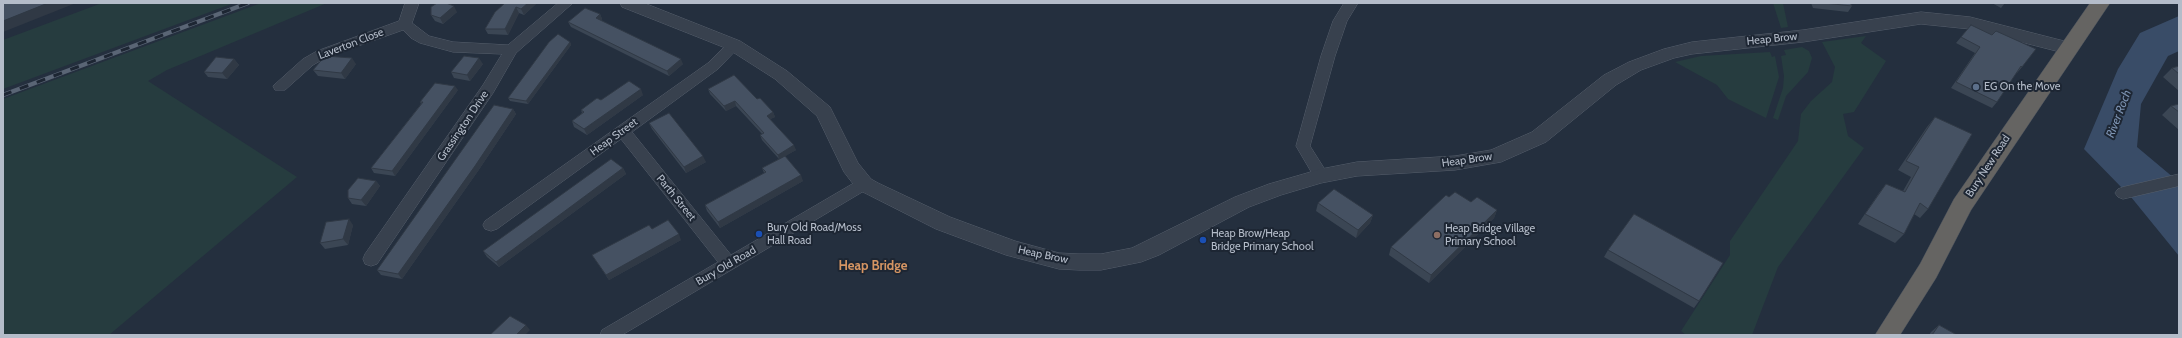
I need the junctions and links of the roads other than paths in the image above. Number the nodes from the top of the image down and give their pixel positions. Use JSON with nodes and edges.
{"nodes":[{"id":1,"x":412,"y":3,"type":"edge"},
{"id":2,"x":566,"y":3,"type":"edge"},
{"id":3,"x":628,"y":3,"type":"edge"},
{"id":4,"x":1350,"y":3,"type":"edge"},
{"id":5,"x":2100,"y":3,"type":"edge"},
{"id":6,"x":405,"y":24,"type":"junction"},
{"id":7,"x":734,"y":45,"type":"junction"},
{"id":8,"x":2068,"y":48,"type":"junction"},
{"id":9,"x":511,"y":50,"type":"junction"},
{"id":10,"x":280,"y":86,"type":"dead end"},
{"id":11,"x":623,"y":131,"type":"junction"},
{"id":12,"x":1321,"y":176,"type":"junction"},
{"id":13,"x":2179,"y":180,"type":"edge"},
{"id":14,"x":864,"y":184,"type":"junction"},
{"id":15,"x":2123,"y":193,"type":"dead end"},
{"id":16,"x":491,"y":225,"type":"dead end"},
{"id":17,"x":371,"y":259,"type":"dead end"},
{"id":18,"x":729,"y":264,"type":"junction"},
{"id":19,"x":608,"y":335,"type":"edge"},
{"id":20,"x":1887,"y":335,"type":"edge"}],
"edges":[{"from":1,"to":6,"type":"street"},
{"from":2,"to":9,"type":"street","name":"Grassington Drive"},
{"from":3,"to":7,"type":"street"},
{"from":4,"to":12,"type":"street"},
{"from":5,"to":8,"type":"highway","name":"Bury New Road"},
{"from":6,"to":9,"type":"street"},
{"from":6,"to":10,"type":"street","name":"Laverton Close"},
{"from":7,"to":11,"type":"street","name":"Heap Street"},
{"from":7,"to":14,"type":"street"},
{"from":8,"to":12,"type":"street","name":"Heap Brow"},
{"from":8,"to":20,"type":"highway","name":"Bury New Road"},
{"from":9,"to":17,"type":"street","name":"Grassington Drive"},
{"from":11,"to":16,"type":"street","name":"Heap Street"},
{"from":11,"to":18,"type":"street","name":"Parth Street"},
{"from":12,"to":14,"type":"street","name":"Heap Brow"},
{"from":13,"to":15,"type":"street"},
{"from":14,"to":18,"type":"street","name":"Bury Old Road"},
{"from":18,"to":19,"type":"street","name":"Bury Old Road"}]}
